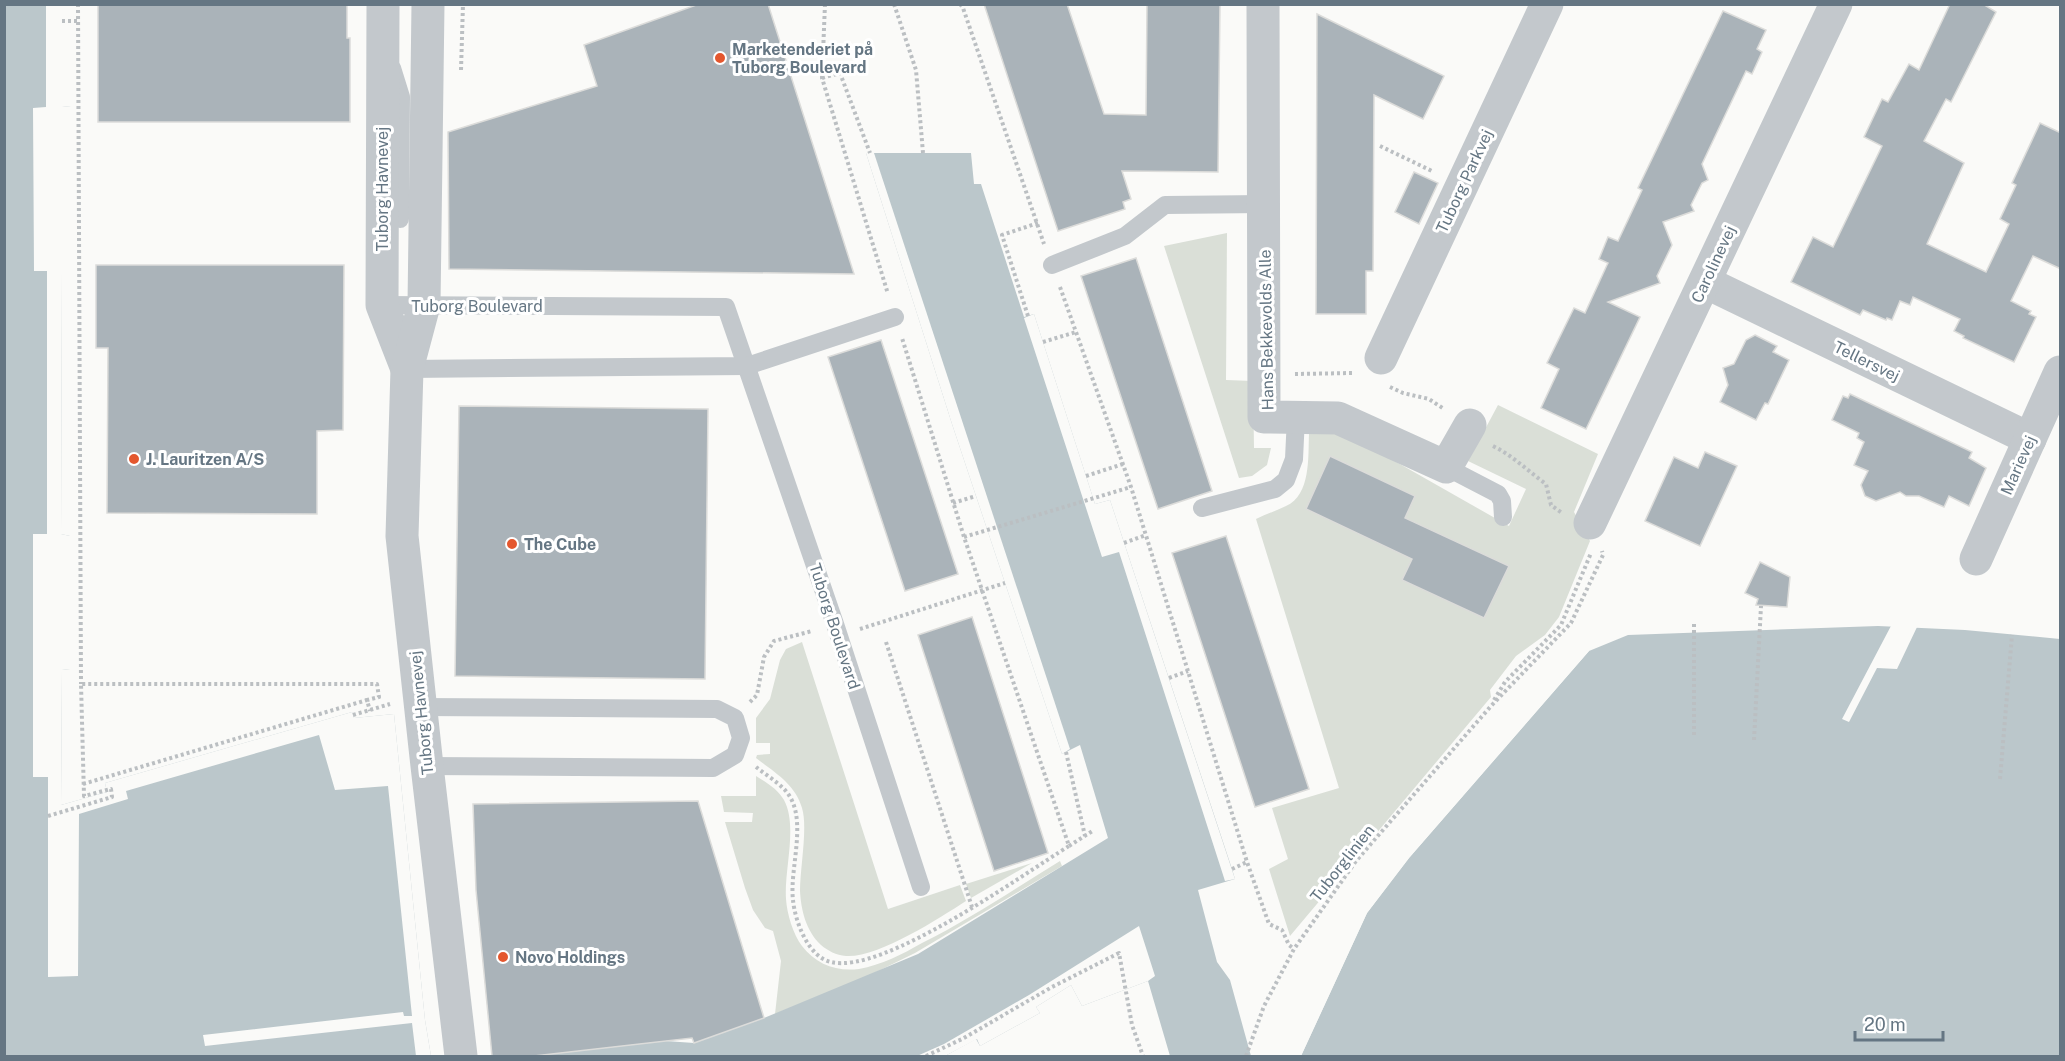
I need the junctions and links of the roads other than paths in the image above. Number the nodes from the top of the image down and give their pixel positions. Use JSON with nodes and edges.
{"nodes":[{"id":1,"x":1263,"y":4,"type":"edge"},
{"id":2,"x":1547,"y":4,"type":"edge"},
{"id":3,"x":1836,"y":4,"type":"edge"},
{"id":4,"x":428,"y":19,"type":"edge"},
{"id":5,"x":383,"y":20,"type":"edge"},
{"id":6,"x":401,"y":97,"type":"junction"},
{"id":7,"x":1265,"y":204,"type":"junction"},
{"id":8,"x":400,"y":219,"type":"dead end"},
{"id":9,"x":1052,"y":265,"type":"road end"},
{"id":10,"x":1705,"y":282,"type":"junction"},
{"id":11,"x":382,"y":305,"type":"junction"},
{"id":12,"x":424,"y":305,"type":"junction"},
{"id":13,"x":895,"y":316,"type":"road end"},
{"id":14,"x":1381,"y":358,"type":"dead end"},
{"id":15,"x":747,"y":366,"type":"junction"},
{"id":16,"x":407,"y":369,"type":"junction"},
{"id":17,"x":2061,"y":372,"type":"edge"},
{"id":18,"x":1296,"y":417,"type":"junction"},
{"id":19,"x":1470,"y":425,"type":"dead end"},
{"id":20,"x":2030,"y":439,"type":"junction"},
{"id":21,"x":1446,"y":467,"type":"junction"},
{"id":22,"x":1202,"y":508,"type":"dead end"},
{"id":23,"x":1503,"y":517,"type":"dead end"},
{"id":24,"x":1590,"y":523,"type":"road end"},
{"id":25,"x":1976,"y":559,"type":"dead end"},
{"id":26,"x":420,"y":707,"type":"junction"},
{"id":27,"x":427,"y":766,"type":"junction"},
{"id":28,"x":921,"y":887,"type":"dead end"},
{"id":29,"x":461,"y":1051,"type":"edge"}],
"edges":[{"from":1,"to":7,"type":"street","name":"Hans Bekkevolds Alle"},
{"from":2,"to":14,"type":"street","name":"Tuborg Parkvej"},
{"from":3,"to":10,"type":"street","name":"Carolinevej"},
{"from":4,"to":6,"type":"lane"},
{"from":4,"to":12,"type":"street","name":"Tuborg Havnevej"},
{"from":5,"to":6,"type":"lane"},
{"from":5,"to":11,"type":"street","name":"Tuborg Havnevej"},
{"from":6,"to":8,"type":"lane"},
{"from":7,"to":9,"type":"lane"},
{"from":7,"to":18,"type":"street","name":"Hans Bekkevolds Alle"},
{"from":10,"to":20,"type":"street","name":"Tellersvej"},
{"from":10,"to":24,"type":"street","name":"Carolinevej"},
{"from":11,"to":12,"type":"lane","name":"Tuborg Boulevard"},
{"from":11,"to":16,"type":"street","name":"Tuborg Havnevej"},
{"from":12,"to":15,"type":"lane","name":"Tuborg Boulevard"},
{"from":12,"to":16,"type":"street","name":"Tuborg Havnevej"},
{"from":13,"to":15,"type":"lane"},
{"from":15,"to":16,"type":"lane"},
{"from":15,"to":28,"type":"lane","name":"Tuborg Boulevard"},
{"from":16,"to":26,"type":"street","name":"Tuborg Havnevej"},
{"from":17,"to":20,"type":"street","name":"Marievej"},
{"from":18,"to":21,"type":"street","name":"Hans Bekkevolds Alle"},
{"from":18,"to":22,"type":"lane"},
{"from":19,"to":21,"type":"street"},
{"from":20,"to":25,"type":"street","name":"Marievej"},
{"from":21,"to":23,"type":"lane"},
{"from":26,"to":27,"type":"street","name":"Tuborg Havnevej"},
{"from":26,"to":27,"type":"lane"},
{"from":27,"to":29,"type":"street","name":"Tuborg Havnevej"}]}
